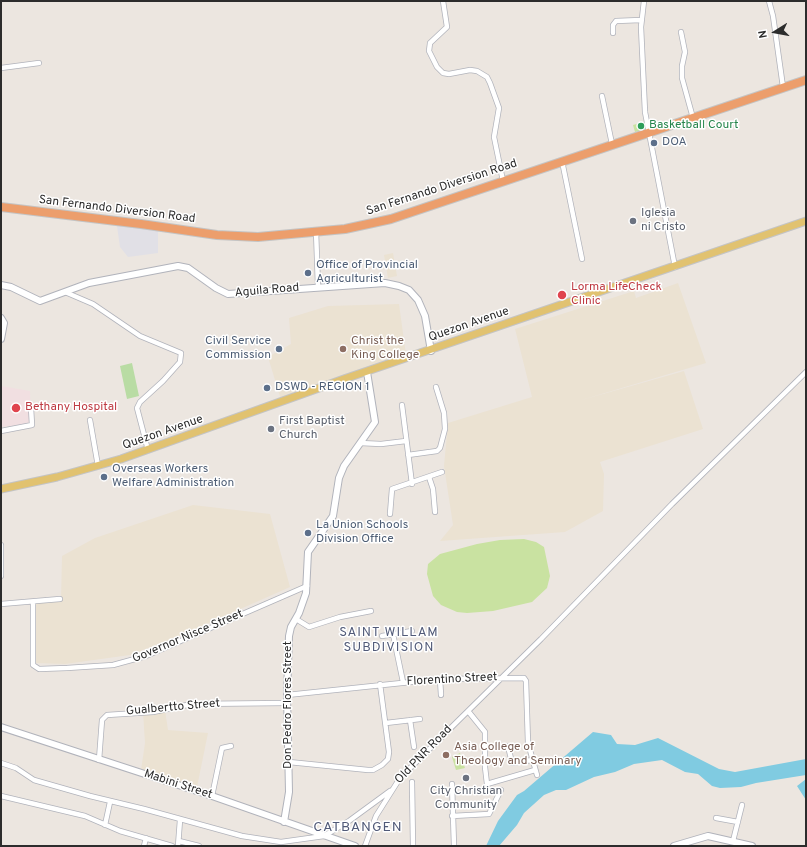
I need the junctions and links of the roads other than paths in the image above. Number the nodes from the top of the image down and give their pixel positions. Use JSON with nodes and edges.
{"nodes":[{"id":1,"x":443,"y":1,"type":"edge"},
{"id":2,"x":644,"y":1,"type":"edge"},
{"id":3,"x":768,"y":1,"type":"edge"},
{"id":4,"x":642,"y":20,"type":"junction"},
{"id":5,"x":681,"y":32,"type":"dead end"},
{"id":6,"x":612,"y":33,"type":"dead end"},
{"id":7,"x":39,"y":63,"type":"dead end"},
{"id":8,"x":1,"y":68,"type":"edge"},
{"id":9,"x":806,"y":80,"type":"edge"},
{"id":10,"x":783,"y":87,"type":"junction"},
{"id":11,"x":602,"y":96,"type":"dead end"},
{"id":12,"x":692,"y":118,"type":"junction"},
{"id":13,"x":648,"y":132,"type":"junction"},
{"id":14,"x":612,"y":144,"type":"junction"},
{"id":15,"x":562,"y":161,"type":"junction"},
{"id":16,"x":503,"y":181,"type":"junction"},
{"id":17,"x":1,"y":208,"type":"edge"},
{"id":18,"x":806,"y":221,"type":"edge"},
{"id":19,"x":316,"y":231,"type":"junction"},
{"id":20,"x":582,"y":259,"type":"dead end"},
{"id":21,"x":675,"y":267,"type":"junction"},
{"id":22,"x":1,"y":285,"type":"edge"},
{"id":23,"x":318,"y":286,"type":"junction"},
{"id":24,"x":65,"y":292,"type":"junction"},
{"id":25,"x":1,"y":318,"type":"edge"},
{"id":26,"x":1,"y":339,"type":"edge"},
{"id":27,"x":431,"y":350,"type":"junction"},
{"id":28,"x":367,"y":372,"type":"junction"},
{"id":29,"x":806,"y":372,"type":"edge"},
{"id":30,"x":436,"y":388,"type":"dead end"},
{"id":31,"x":402,"y":405,"type":"dead end"},
{"id":32,"x":31,"y":408,"type":"dead end"},
{"id":33,"x":90,"y":420,"type":"dead end"},
{"id":34,"x":1,"y":430,"type":"edge"},
{"id":35,"x":406,"y":440,"type":"junction"},
{"id":36,"x":360,"y":443,"type":"junction"},
{"id":37,"x":148,"y":450,"type":"junction"},
{"id":38,"x":408,"y":455,"type":"junction"},
{"id":39,"x":98,"y":466,"type":"junction"},
{"id":40,"x":442,"y":472,"type":"dead end"},
{"id":41,"x":428,"y":477,"type":"junction"},
{"id":42,"x":412,"y":484,"type":"junction"},
{"id":43,"x":1,"y":489,"type":"edge"},
{"id":44,"x":435,"y":512,"type":"dead end"},
{"id":45,"x":390,"y":514,"type":"dead end"},
{"id":46,"x":1,"y":545,"type":"edge"},
{"id":47,"x":1,"y":576,"type":"edge"},
{"id":48,"x":307,"y":586,"type":"junction"},
{"id":49,"x":60,"y":599,"type":"dead end"},
{"id":50,"x":33,"y":602,"type":"junction"},
{"id":51,"x":1,"y":604,"type":"edge"},
{"id":52,"x":371,"y":611,"type":"dead end"},
{"id":53,"x":296,"y":619,"type":"junction"},
{"id":54,"x":412,"y":631,"type":"dead end"},
{"id":55,"x":393,"y":634,"type":"junction"},
{"id":56,"x":382,"y":636,"type":"dead end"},
{"id":57,"x":502,"y":677,"type":"junction"},
{"id":58,"x":440,"y":679,"type":"junction"},
{"id":59,"x":403,"y":682,"type":"junction"},
{"id":60,"x":380,"y":684,"type":"junction"},
{"id":61,"x":287,"y":695,"type":"junction"},
{"id":62,"x":440,"y":695,"type":"dead end"},
{"id":63,"x":287,"y":703,"type":"junction"},
{"id":64,"x":468,"y":711,"type":"junction"},
{"id":65,"x":420,"y":719,"type":"dead end"},
{"id":66,"x":410,"y":720,"type":"junction"},
{"id":67,"x":386,"y":723,"type":"junction"},
{"id":68,"x":1,"y":727,"type":"edge"},
{"id":69,"x":231,"y":746,"type":"dead end"},
{"id":70,"x":508,"y":746,"type":"dead end"},
{"id":71,"x":414,"y":747,"type":"dead end"},
{"id":72,"x":99,"y":760,"type":"junction"},
{"id":73,"x":532,"y":760,"type":"junction"},
{"id":74,"x":289,"y":762,"type":"junction"},
{"id":75,"x":1,"y":763,"type":"edge"},
{"id":76,"x":535,"y":770,"type":"junction"},
{"id":77,"x":537,"y":775,"type":"dead end"},
{"id":78,"x":412,"y":782,"type":"dead end"},
{"id":79,"x":452,"y":784,"type":"dead end"},
{"id":80,"x":391,"y":790,"type":"junction"},
{"id":81,"x":501,"y":790,"type":"dead end"},
{"id":82,"x":1,"y":796,"type":"edge"},
{"id":83,"x":212,"y":796,"type":"junction"},
{"id":84,"x":110,"y":802,"type":"junction"},
{"id":85,"x":742,"y":805,"type":"dead end"},
{"id":86,"x":452,"y":816,"type":"junction"},
{"id":87,"x":716,"y":818,"type":"dead end"},
{"id":88,"x":180,"y":820,"type":"junction"},
{"id":89,"x":284,"y":822,"type":"junction"},
{"id":90,"x":738,"y":822,"type":"junction"},
{"id":91,"x":105,"y":825,"type":"junction"},
{"id":92,"x":324,"y":836,"type":"junction"},
{"id":93,"x":146,"y":838,"type":"junction"},
{"id":94,"x":733,"y":841,"type":"junction"},
{"id":95,"x":179,"y":843,"type":"edge"},
{"id":96,"x":281,"y":844,"type":"edge"},
{"id":97,"x":144,"y":846,"type":"edge"},
{"id":98,"x":172,"y":846,"type":"edge"},
{"id":99,"x":199,"y":846,"type":"edge"},
{"id":100,"x":355,"y":846,"type":"edge"},
{"id":101,"x":365,"y":846,"type":"edge"},
{"id":102,"x":413,"y":846,"type":"edge"},
{"id":103,"x":454,"y":846,"type":"edge"},
{"id":104,"x":674,"y":846,"type":"edge"},
{"id":105,"x":752,"y":846,"type":"edge"}],
"edges":[{"from":1,"to":16,"type":"street"},
{"from":2,"to":4,"type":"street"},
{"from":3,"to":10,"type":"street"},
{"from":4,"to":6,"type":"street"},
{"from":4,"to":13,"type":"street"},
{"from":5,"to":12,"type":"street"},
{"from":7,"to":8,"type":"street"},
{"from":9,"to":10,"type":"highway","name":"San Fernando Diversion Road"},
{"from":10,"to":12,"type":"highway","name":"San Fernando Diversion Road"},
{"from":11,"to":14,"type":"street"},
{"from":12,"to":13,"type":"highway","name":"San Fernando Diversion Road"},
{"from":13,"to":14,"type":"highway","name":"San Fernando Diversion Road"},
{"from":13,"to":21,"type":"street"},
{"from":14,"to":15,"type":"highway","name":"San Fernando Diversion Road"},
{"from":15,"to":16,"type":"highway","name":"San Fernando Diversion Road"},
{"from":15,"to":20,"type":"street"},
{"from":16,"to":19,"type":"highway","name":"San Fernando Diversion Road"},
{"from":17,"to":19,"type":"highway","name":"San Fernando Diversion Road"},
{"from":18,"to":21,"type":"main road","name":"Quezon Avenue"},
{"from":19,"to":23,"type":"street"},
{"from":21,"to":27,"type":"main road","name":"Quezon Avenue"},
{"from":22,"to":24,"type":"street","name":"Aguila Road"},
{"from":23,"to":24,"type":"street","name":"Aguila Road"},
{"from":23,"to":27,"type":"street","name":"Aguila Road"},
{"from":24,"to":37,"type":"street"},
{"from":25,"to":26,"type":"street"},
{"from":27,"to":28,"type":"main road","name":"Quezon Avenue"},
{"from":28,"to":36,"type":"street","name":"Don Pedro Flores Street"},
{"from":28,"to":37,"type":"main road","name":"Quezon Avenue"},
{"from":29,"to":57,"type":"street","name":"Old PNR Road"},
{"from":30,"to":38,"type":"street"},
{"from":31,"to":35,"type":"street"},
{"from":32,"to":34,"type":"street"},
{"from":33,"to":39,"type":"street"},
{"from":35,"to":36,"type":"street"},
{"from":35,"to":38,"type":"street"},
{"from":36,"to":48,"type":"street","name":"Don Pedro Flores Street"},
{"from":37,"to":39,"type":"main road","name":"Quezon Avenue"},
{"from":38,"to":42,"type":"street"},
{"from":39,"to":43,"type":"main road","name":"Quezon Avenue"},
{"from":40,"to":41,"type":"street"},
{"from":41,"to":42,"type":"street"},
{"from":41,"to":44,"type":"street"},
{"from":42,"to":45,"type":"street"},
{"from":46,"to":47,"type":"street"},
{"from":48,"to":50,"type":"street","name":"Governor Nisce Street"},
{"from":48,"to":53,"type":"street","name":"Don Pedro Flores Street"},
{"from":49,"to":50,"type":"street"},
{"from":50,"to":51,"type":"street"},
{"from":52,"to":53,"type":"street"},
{"from":53,"to":61,"type":"street","name":"Don Pedro Flores Street"},
{"from":54,"to":55,"type":"street"},
{"from":55,"to":56,"type":"street"},
{"from":55,"to":59,"type":"street"},
{"from":57,"to":58,"type":"street","name":"Florentino Street"},
{"from":57,"to":64,"type":"street","name":"Old PNR Road"},
{"from":57,"to":73,"type":"street","name":"Florentino Street"},
{"from":58,"to":59,"type":"street","name":"Florentino Street"},
{"from":58,"to":62,"type":"street"},
{"from":59,"to":60,"type":"street","name":"Florentino Street"},
{"from":60,"to":61,"type":"street","name":"Florentino Street"},
{"from":60,"to":67,"type":"street"},
{"from":61,"to":63,"type":"street","name":"Don Pedro Flores Street"},
{"from":63,"to":72,"type":"street","name":"Gualbertto Street"},
{"from":63,"to":74,"type":"street","name":"Don Pedro Flores Street"},
{"from":64,"to":76,"type":"street"},
{"from":64,"to":80,"type":"street","name":"Old PNR Road"},
{"from":65,"to":66,"type":"street"},
{"from":66,"to":67,"type":"street"},
{"from":66,"to":71,"type":"street"},
{"from":67,"to":74,"type":"street"},
{"from":68,"to":72,"type":"street","name":"Mabini Street"},
{"from":69,"to":83,"type":"street"},
{"from":70,"to":73,"type":"street"},
{"from":72,"to":83,"type":"street","name":"Mabini Street"},
{"from":73,"to":76,"type":"street","name":"Florentino Street"},
{"from":74,"to":89,"type":"street","name":"Don Pedro Flores Street"},
{"from":75,"to":84,"type":"street"},
{"from":76,"to":77,"type":"street","name":"Florentino Street"},
{"from":78,"to":102,"type":"street"},
{"from":79,"to":86,"type":"street"},
{"from":80,"to":92,"type":"street"},
{"from":80,"to":101,"type":"street","name":"Old PNR Road"},
{"from":81,"to":86,"type":"street"},
{"from":82,"to":91,"type":"street"},
{"from":83,"to":89,"type":"street","name":"Mabini Street"},
{"from":84,"to":88,"type":"street"},
{"from":84,"to":91,"type":"street"},
{"from":85,"to":90,"type":"street"},
{"from":86,"to":103,"type":"street"},
{"from":87,"to":90,"type":"street"},
{"from":88,"to":95,"type":"street"},
{"from":88,"to":96,"type":"street"},
{"from":89,"to":92,"type":"street","name":"Mabini Street"},
{"from":90,"to":94,"type":"street"},
{"from":91,"to":93,"type":"street"},
{"from":92,"to":96,"type":"street"},
{"from":92,"to":100,"type":"street","name":"Mabini Street"},
{"from":93,"to":97,"type":"street"},
{"from":93,"to":98,"type":"street"},
{"from":94,"to":104,"type":"street"},
{"from":94,"to":105,"type":"street"},
{"from":95,"to":99,"type":"street"}]}
